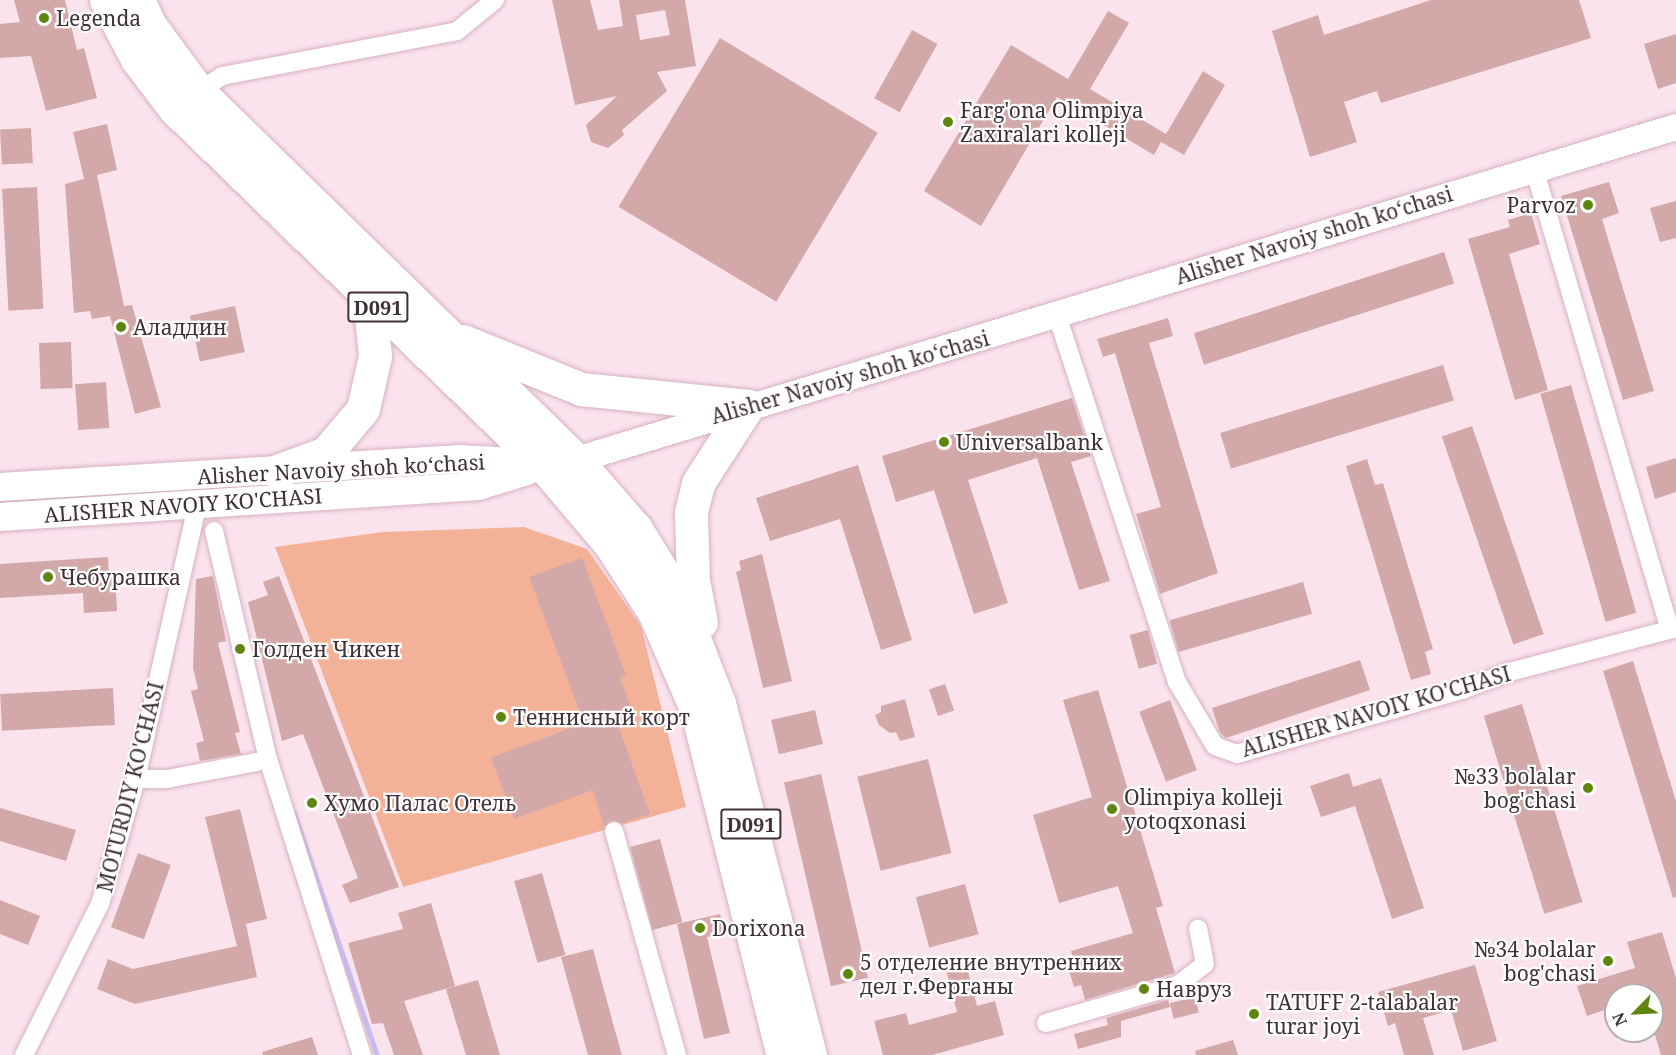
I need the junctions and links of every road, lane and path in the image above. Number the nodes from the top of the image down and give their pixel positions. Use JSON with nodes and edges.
{"nodes":[{"id":1,"x":106,"y":0,"type":"edge"},
{"id":2,"x":138,"y":0,"type":"edge"},
{"id":3,"x":495,"y":0,"type":"edge"},
{"id":4,"x":199,"y":92,"type":"junction"},
{"id":5,"x":1676,"y":127,"type":"edge"},
{"id":6,"x":1534,"y":168,"type":"junction"},
{"id":7,"x":369,"y":298,"type":"junction"},
{"id":8,"x":1056,"y":315,"type":"junction"},
{"id":9,"x":440,"y":331,"type":"junction"},
{"id":10,"x":748,"y":406,"type":"junction"},
{"id":11,"x":576,"y":460,"type":"junction"},
{"id":12,"x":543,"y":466,"type":"junction"},
{"id":13,"x":277,"y":471,"type":"junction"},
{"id":14,"x":0,"y":487,"type":"edge"},
{"id":15,"x":197,"y":505,"type":"junction"},
{"id":16,"x":0,"y":517,"type":"edge"},
{"id":17,"x":213,"y":531,"type":"dead end"},
{"id":18,"x":1673,"y":629,"type":"edge"},
{"id":19,"x":719,"y":703,"type":"junction"},
{"id":20,"x":135,"y":779,"type":"junction"},
{"id":21,"x":614,"y":831,"type":"dead end"},
{"id":22,"x":1198,"y":929,"type":"dead end"},
{"id":23,"x":1046,"y":1023,"type":"dead end"},
{"id":24,"x":24,"y":1055,"type":"edge"},
{"id":25,"x":357,"y":1055,"type":"edge"},
{"id":26,"x":362,"y":1055,"type":"edge"},
{"id":27,"x":677,"y":1055,"type":"edge"},
{"id":28,"x":783,"y":1055,"type":"edge"},
{"id":29,"x":810,"y":1055,"type":"edge"}],
"edges":[{"from":1,"to":7,"type":"highway","number":"D091"},
{"from":2,"to":4,"type":"highway","number":"D091"},
{"from":3,"to":4,"type":"street"},
{"from":4,"to":9,"type":"highway","number":"D091"},
{"from":5,"to":6,"type":"street","name":"Alisher Navoiy shoh koʻchasi"},
{"from":6,"to":8,"type":"street","name":"Alisher Navoiy shoh koʻchasi"},
{"from":6,"to":18,"type":"street","name":"ALISHER NAVOIY KO'CHASI"},
{"from":7,"to":12,"type":"highway","number":"D091"},
{"from":7,"to":13,"type":"highway"},
{"from":8,"to":10,"type":"street","name":"Alisher Navoiy shoh koʻchasi"},
{"from":8,"to":18,"type":"street","name":"ALISHER NAVOIY KO'CHASI"},
{"from":9,"to":10,"type":"highway"},
{"from":9,"to":11,"type":"highway","number":"D091"},
{"from":10,"to":11,"type":"street","name":"Alisher Navoiy shoh koʻchasi"},
{"from":10,"to":19,"type":"highway"},
{"from":11,"to":12,"type":"main road","name":"Alisher Navoiy shoh koʻchasi"},
{"from":11,"to":19,"type":"highway","number":"D091"},
{"from":12,"to":13,"type":"main road","name":"Alisher Navoiy shoh koʻchasi"},
{"from":12,"to":15,"type":"main road","name":"ALISHER NAVOIY KO'CHASI"},
{"from":12,"to":28,"type":"highway","number":"D091"},
{"from":13,"to":14,"type":"main road","name":"Alisher Navoiy shoh koʻchasi"},
{"from":15,"to":16,"type":"main road","name":"ALISHER NAVOIY KO'CHASI"},
{"from":15,"to":20,"type":"street","name":"MOTURDIY KO'CHASI"},
{"from":17,"to":26,"type":"street"},
{"from":19,"to":29,"type":"highway","number":"D091"},
{"from":20,"to":24,"type":"street","name":"MOTURDIY KO'CHASI"},
{"from":20,"to":25,"type":"street"},
{"from":21,"to":27,"type":"street"},
{"from":22,"to":23,"type":"street"}]}
